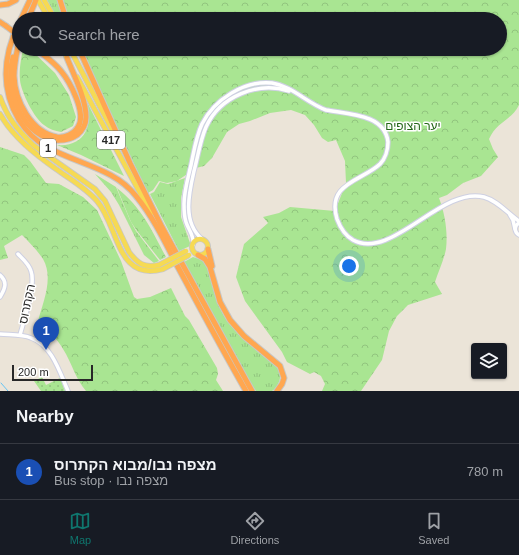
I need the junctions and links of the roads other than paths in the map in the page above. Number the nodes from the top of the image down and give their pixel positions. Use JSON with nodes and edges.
{"nodes":[{"id":1,"x":16,"y":0,"type":"edge"},
{"id":2,"x":30,"y":0,"type":"edge"},
{"id":3,"x":37,"y":0,"type":"edge"},
{"id":4,"x":44,"y":0,"type":"edge"},
{"id":5,"x":60,"y":0,"type":"edge"},
{"id":6,"x":0,"y":5,"type":"edge"},
{"id":7,"x":24,"y":12,"type":"edge"},
{"id":8,"x":31,"y":12,"type":"edge"},
{"id":9,"x":45,"y":12,"type":"edge"},
{"id":10,"x":51,"y":12,"type":"edge"},
{"id":11,"x":64,"y":12,"type":"edge"},
{"id":12,"x":0,"y":22,"type":"edge"},
{"id":13,"x":12,"y":31,"type":"edge"},
{"id":14,"x":12,"y":39,"type":"edge"},
{"id":15,"x":13,"y":56,"type":"edge"},
{"id":16,"x":17,"y":56,"type":"edge"},
{"id":17,"x":45,"y":56,"type":"edge"},
{"id":18,"x":74,"y":56,"type":"edge"},
{"id":19,"x":82,"y":56,"type":"edge"},
{"id":20,"x":67,"y":58,"type":"joint"},
{"id":21,"x":301,"y":96,"type":"junction"},
{"id":22,"x":0,"y":97,"type":"edge"},
{"id":23,"x":0,"y":114,"type":"edge"},
{"id":24,"x":130,"y":163,"type":"junction"},
{"id":25,"x":505,"y":210,"type":"junction"},
{"id":26,"x":519,"y":222,"type":"edge"},
{"id":27,"x":515,"y":229,"type":"junction"},
{"id":28,"x":159,"y":230,"type":"junction"},
{"id":29,"x":519,"y":236,"type":"edge"},
{"id":30,"x":202,"y":239,"type":"junction"},
{"id":31,"x":192,"y":245,"type":"junction"},
{"id":32,"x":208,"y":249,"type":"junction"},
{"id":33,"x":188,"y":253,"type":"junction"},
{"id":34,"x":18,"y":254,"type":"dead end"},
{"id":35,"x":197,"y":254,"type":"junction"},
{"id":36,"x":161,"y":267,"type":"junction"},
{"id":37,"x":0,"y":275,"type":"edge"},
{"id":38,"x":214,"y":281,"type":"junction"},
{"id":39,"x":0,"y":296,"type":"edge"},
{"id":40,"x":0,"y":334,"type":"edge"},
{"id":41,"x":20,"y":335,"type":"junction"},
{"id":42,"x":258,"y":346,"type":"junction"},
{"id":43,"x":68,"y":391,"type":"edge"},
{"id":44,"x":246,"y":391,"type":"edge"},
{"id":45,"x":253,"y":391,"type":"edge"},
{"id":46,"x":277,"y":391,"type":"edge"},
{"id":47,"x":281,"y":391,"type":"edge"}],
"edges":[{"from":1,"to":6,"type":"highway"},
{"from":2,"to":7,"type":"highway"},
{"from":3,"to":8,"type":"highway"},
{"from":3,"to":9,"type":"main road"},
{"from":4,"to":10,"type":"main road"},
{"from":5,"to":11,"type":"highway"},
{"from":12,"to":13,"type":"highway","bridge":true},
{"from":14,"to":28,"type":"highway","number":"1"},
{"from":15,"to":20,"type":"highway"},
{"from":16,"to":17,"type":"highway"},
{"from":18,"to":24,"type":"main road","number":"417"},
{"from":19,"to":24,"type":"highway"},
{"from":20,"to":28,"type":"main road","number":"417"},
{"from":21,"to":25,"type":"street"},
{"from":21,"to":30,"type":"street"},
{"from":21,"to":31,"type":"street"},
{"from":22,"to":36,"type":"main road"},
{"from":23,"to":36,"type":"main road"},
{"from":24,"to":45,"type":"highway"},
{"from":25,"to":26,"type":"street"},
{"from":25,"to":27,"type":"street"},
{"from":26,"to":27,"type":"street"},
{"from":27,"to":29,"type":"street"},
{"from":28,"to":44,"type":"highway","number":"1"},
{"from":30,"to":31,"type":"main road"},
{"from":30,"to":32,"type":"main road"},
{"from":31,"to":33,"type":"main road"},
{"from":31,"to":35,"type":"main road"},
{"from":32,"to":35,"type":"main road"},
{"from":32,"to":38,"type":"highway"},
{"from":33,"to":35,"type":"main road"},
{"from":33,"to":36,"type":"main road","bridge":true},
{"from":34,"to":41,"type":"street","name":"הקתרוס"},
{"from":35,"to":38,"type":"highway"},
{"from":37,"to":39,"type":"street"},
{"from":38,"to":42,"type":"highway"},
{"from":40,"to":41,"type":"street"},
{"from":41,"to":43,"type":"street"},
{"from":42,"to":46,"type":"highway"},
{"from":42,"to":47,"type":"highway"}]}
